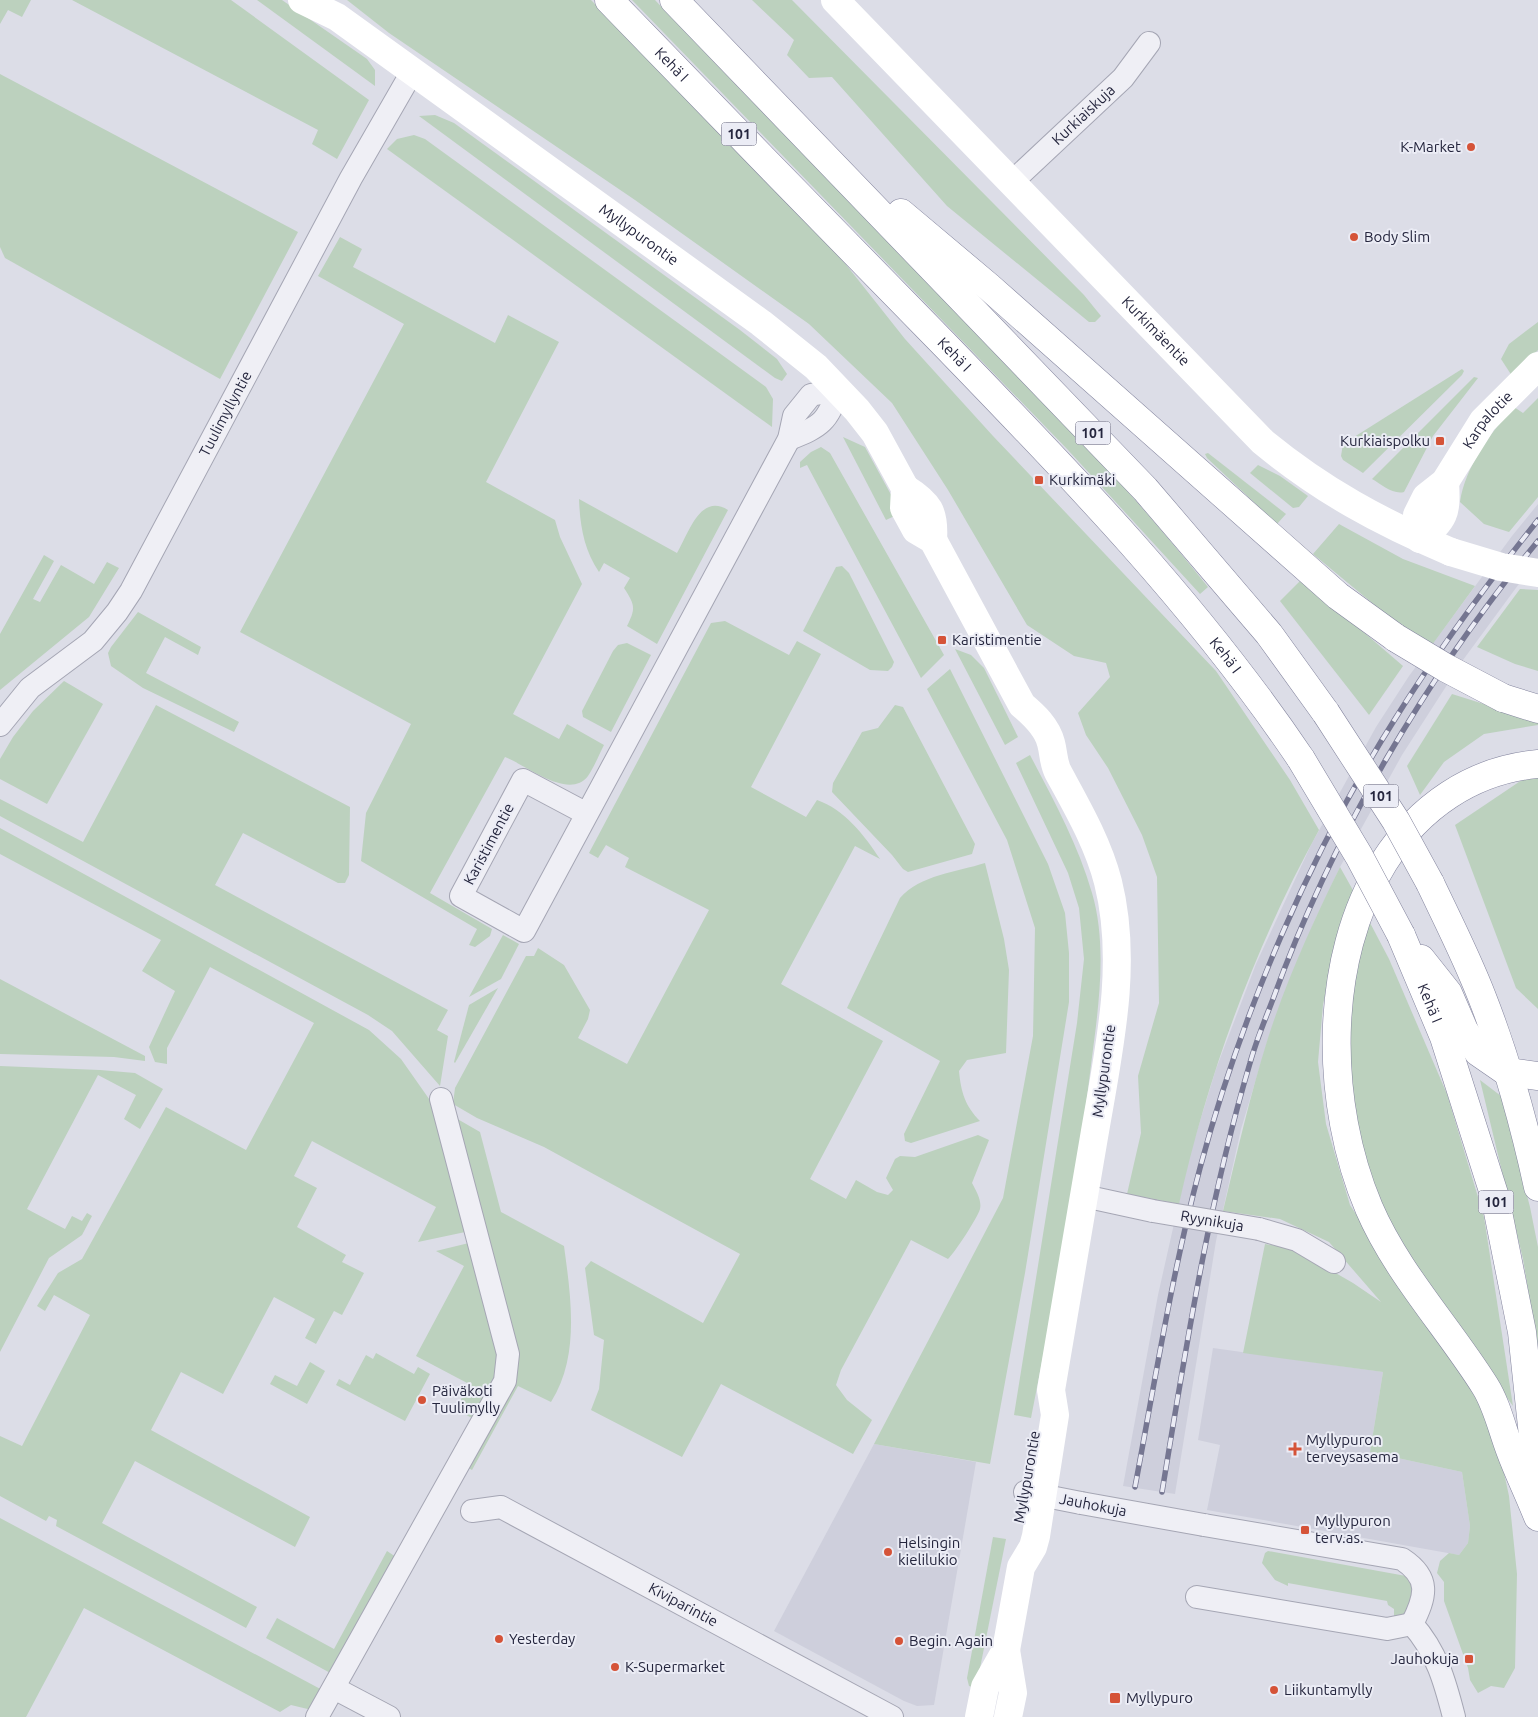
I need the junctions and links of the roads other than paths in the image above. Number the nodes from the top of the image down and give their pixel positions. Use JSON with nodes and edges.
{"nodes":[{"id":1,"x":302,"y":0,"type":"edge"},
{"id":2,"x":609,"y":0,"type":"edge"},
{"id":3,"x":674,"y":0,"type":"edge"},
{"id":4,"x":835,"y":0,"type":"edge"},
{"id":5,"x":332,"y":8,"type":"edge"},
{"id":6,"x":1149,"y":43,"type":"dead end"},
{"id":7,"x":412,"y":72,"type":"junction"},
{"id":8,"x":840,"y":170,"type":"junction"},
{"id":9,"x":1012,"y":182,"type":"junction"},
{"id":10,"x":1538,"y":366,"type":"edge"},
{"id":11,"x":839,"y":389,"type":"junction"},
{"id":12,"x":1420,"y":539,"type":"junction"},
{"id":13,"x":1538,"y":573,"type":"edge"},
{"id":14,"x":1538,"y":710,"type":"edge"},
{"id":15,"x":0,"y":725,"type":"edge"},
{"id":16,"x":1538,"y":764,"type":"edge"},
{"id":17,"x":587,"y":814,"type":"junction"},
{"id":18,"x":1401,"y":935,"type":"junction"},
{"id":19,"x":1507,"y":1072,"type":"junction"},
{"id":20,"x":1538,"y":1076,"type":"edge"},
{"id":21,"x":441,"y":1099,"type":"dead end"},
{"id":22,"x":1538,"y":1187,"type":"edge"},
{"id":23,"x":1084,"y":1196,"type":"junction"},
{"id":24,"x":1334,"y":1262,"type":"dead end"},
{"id":25,"x":1538,"y":1483,"type":"edge"},
{"id":26,"x":1033,"y":1494,"type":"junction"},
{"id":27,"x":472,"y":1511,"type":"dead end"},
{"id":28,"x":1538,"y":1517,"type":"edge"},
{"id":29,"x":1198,"y":1597,"type":"dead end"},
{"id":30,"x":1412,"y":1624,"type":"junction"},
{"id":31,"x":1006,"y":1650,"type":"junction"},
{"id":32,"x":334,"y":1688,"type":"junction"},
{"id":33,"x":317,"y":1717,"type":"edge"},
{"id":34,"x":389,"y":1717,"type":"edge"},
{"id":35,"x":892,"y":1717,"type":"edge"},
{"id":36,"x":979,"y":1717,"type":"edge"},
{"id":37,"x":1008,"y":1717,"type":"edge"},
{"id":38,"x":1454,"y":1717,"type":"edge"}],
"edges":[{"from":1,"to":5,"type":"main road","name":"Myllypurontie"},
{"from":2,"to":18,"type":"main road","name":"Kehä I","number":"101","bridge":true},
{"from":3,"to":8,"type":"main road","number":"101"},
{"from":4,"to":9,"type":"main road","name":"Kurkimäentie"},
{"from":5,"to":7,"type":"main road","name":"Myllypurontie"},
{"from":6,"to":9,"type":"street","name":"Kurkiaiskuja"},
{"from":7,"to":11,"type":"main road","name":"Myllypurontie"},
{"from":7,"to":15,"type":"street","name":"Tuulimyllyntie"},
{"from":8,"to":14,"type":"main road","bridge":true},
{"from":8,"to":19,"type":"main road","number":"101","bridge":true},
{"from":9,"to":12,"type":"main road","name":"Kurkimäentie"},
{"from":10,"to":12,"type":"main road","name":"Karpalotie"},
{"from":11,"to":17,"type":"street","name":"Karistimentie"},
{"from":11,"to":23,"type":"main road","name":"Myllypurontie"},
{"from":12,"to":13,"type":"main road","name":"Kurkimäentie","bridge":true},
{"from":16,"to":28,"type":"main road"},
{"from":17,"to":17,"type":"street","name":"Karistimentie"},
{"from":18,"to":19,"type":"main road"},
{"from":18,"to":25,"type":"main road","name":"Kehä I","number":"101"},
{"from":19,"to":20,"type":"main road"},
{"from":19,"to":22,"type":"main road","number":"101"},
{"from":21,"to":32,"type":"street"},
{"from":23,"to":24,"type":"street","name":"Ryynikuja","bridge":true},
{"from":23,"to":26,"type":"main road","name":"Myllypurontie"},
{"from":26,"to":30,"type":"street","name":"Jauhokuja","bridge":true},
{"from":26,"to":31,"type":"main road","name":"Myllypurontie"},
{"from":27,"to":35,"type":"street","name":"Kiviparintie"},
{"from":29,"to":30,"type":"street"},
{"from":30,"to":38,"type":"street"},
{"from":31,"to":36,"type":"main road","name":"Myllypurontie"},
{"from":31,"to":37,"type":"main road","name":"Myllypurontie"},
{"from":32,"to":33,"type":"street"},
{"from":32,"to":34,"type":"street"}]}
